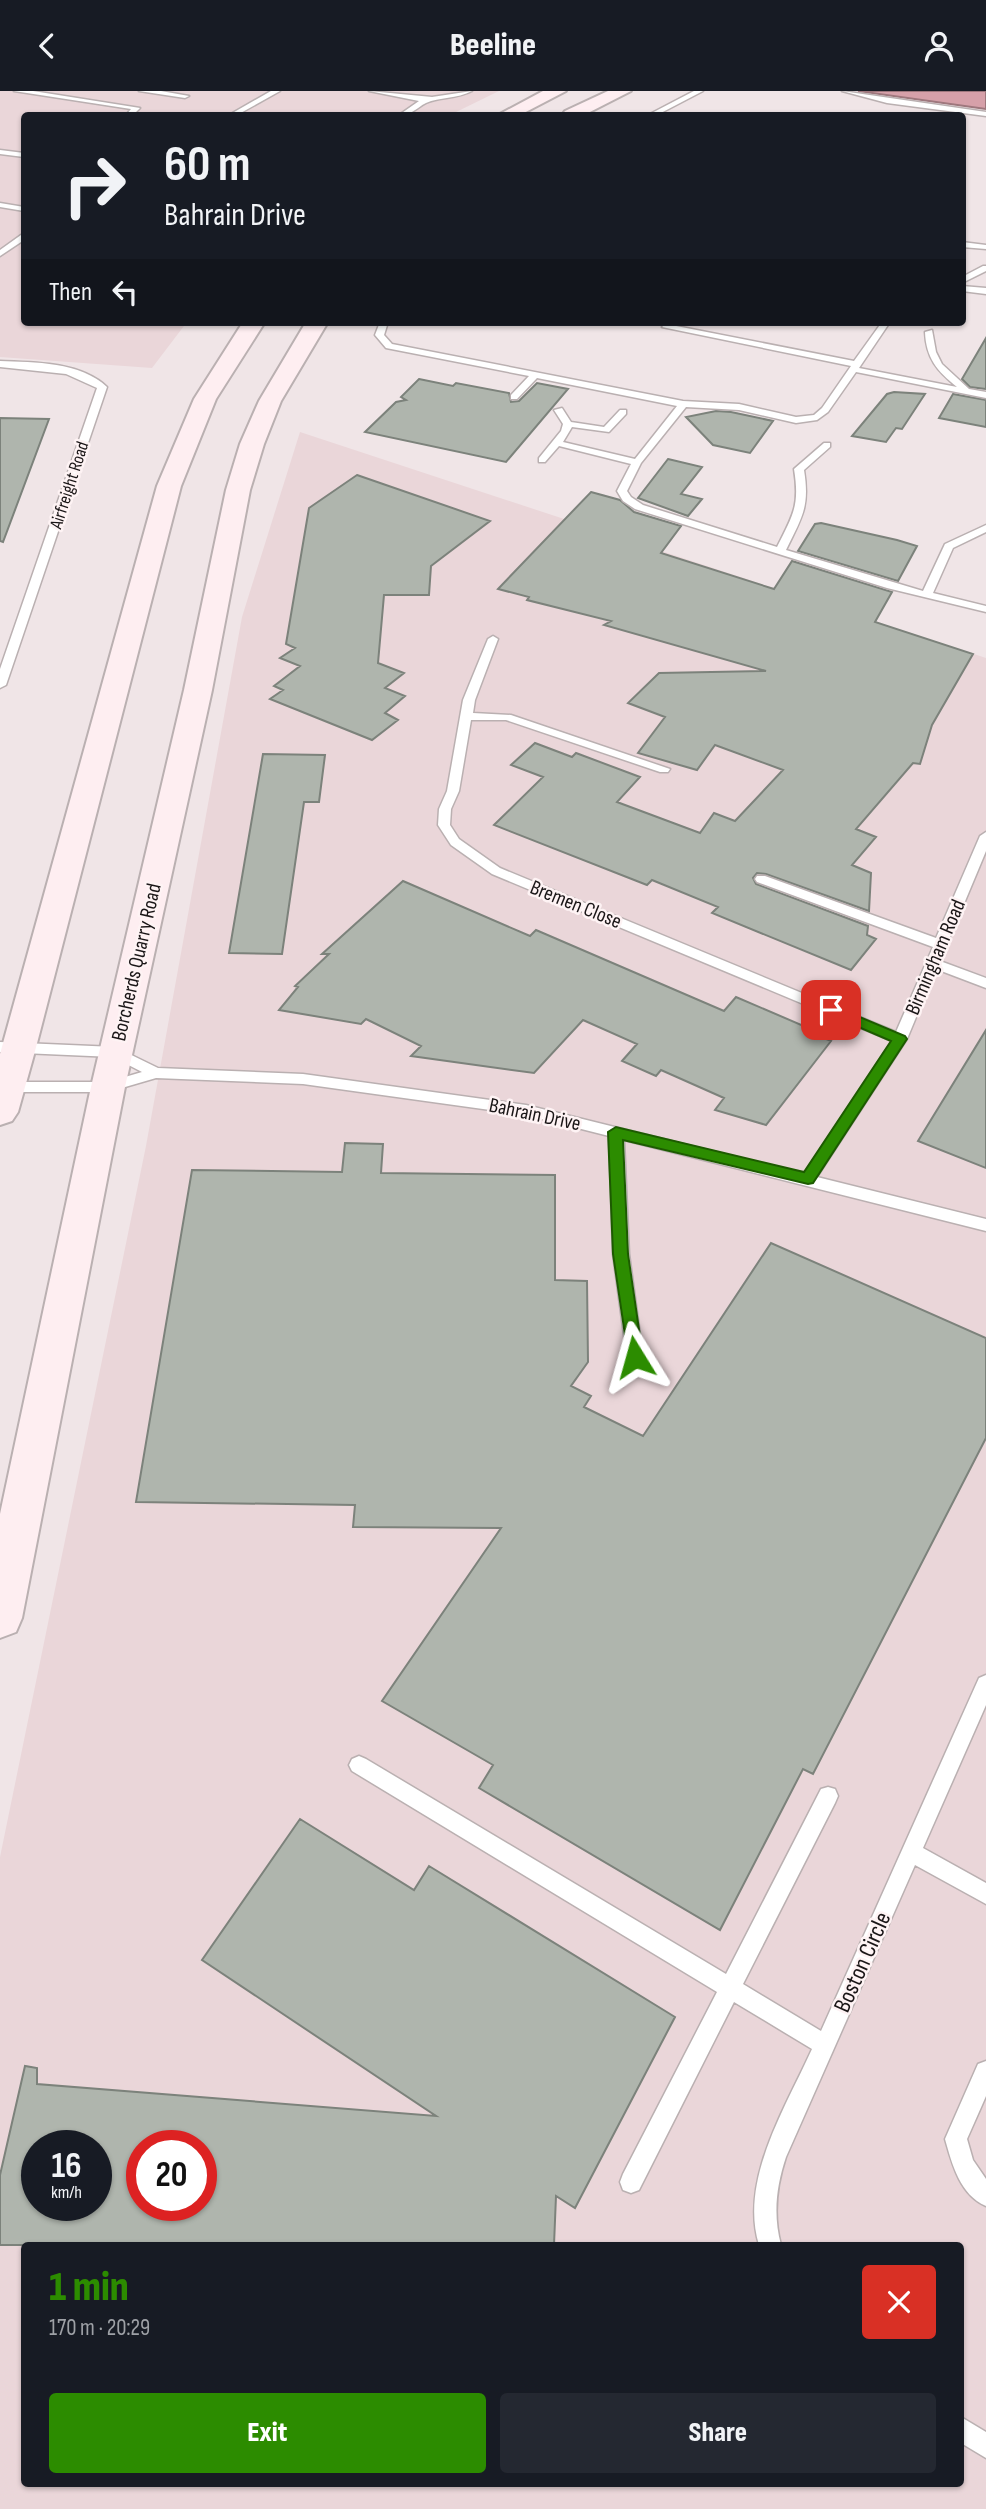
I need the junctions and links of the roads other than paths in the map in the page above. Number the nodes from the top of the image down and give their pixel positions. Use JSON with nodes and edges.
{"nodes":[{"id":1,"x":18,"y":91,"type":"edge"},
{"id":2,"x":143,"y":91,"type":"edge"},
{"id":3,"x":275,"y":91,"type":"edge"},
{"id":4,"x":377,"y":91,"type":"edge"},
{"id":5,"x":418,"y":91,"type":"edge"},
{"id":6,"x":467,"y":91,"type":"edge"},
{"id":7,"x":557,"y":91,"type":"edge"},
{"id":8,"x":622,"y":91,"type":"edge"},
{"id":9,"x":699,"y":91,"type":"edge"},
{"id":10,"x":846,"y":91,"type":"edge"},
{"id":11,"x":185,"y":96,"type":"dead end"},
{"id":12,"x":408,"y":97,"type":"junction"},
{"id":13,"x":426,"y":100,"type":"junction"},
{"id":14,"x":132,"y":112,"type":"edge"},
{"id":15,"x":238,"y":112,"type":"edge"},
{"id":16,"x":408,"y":112,"type":"edge"},
{"id":17,"x":513,"y":112,"type":"edge"},
{"id":18,"x":577,"y":112,"type":"edge"},
{"id":19,"x":658,"y":112,"type":"edge"},
{"id":20,"x":986,"y":114,"type":"edge"},
{"id":21,"x":0,"y":152,"type":"edge"},
{"id":22,"x":21,"y":155,"type":"edge"},
{"id":23,"x":0,"y":205,"type":"edge"},
{"id":24,"x":21,"y":208,"type":"edge"},
{"id":25,"x":21,"y":239,"type":"edge"},
{"id":26,"x":966,"y":244,"type":"edge"},
{"id":27,"x":986,"y":247,"type":"edge"},
{"id":28,"x":0,"y":254,"type":"edge"},
{"id":29,"x":986,"y":268,"type":"edge"},
{"id":30,"x":966,"y":279,"type":"edge"},
{"id":31,"x":966,"y":288,"type":"edge"},
{"id":32,"x":986,"y":291,"type":"edge"},
{"id":33,"x":251,"y":326,"type":"edge"},
{"id":34,"x":315,"y":326,"type":"edge"},
{"id":35,"x":382,"y":326,"type":"edge"},
{"id":36,"x":883,"y":326,"type":"edge"},
{"id":37,"x":666,"y":327,"type":"dead end"},
{"id":38,"x":929,"y":331,"type":"dead end"},
{"id":39,"x":0,"y":364,"type":"edge"},
{"id":40,"x":854,"y":367,"type":"junction"},
{"id":41,"x":535,"y":375,"type":"junction"},
{"id":42,"x":970,"y":392,"type":"junction"},
{"id":43,"x":986,"y":395,"type":"edge"},
{"id":44,"x":514,"y":397,"type":"dead end"},
{"id":45,"x":684,"y":404,"type":"junction"},
{"id":46,"x":559,"y":410,"type":"dead end"},
{"id":47,"x":623,"y":412,"type":"dead end"},
{"id":48,"x":568,"y":424,"type":"junction"},
{"id":49,"x":606,"y":430,"type":"junction"},
{"id":50,"x":556,"y":443,"type":"junction"},
{"id":51,"x":595,"y":443,"type":"dead end"},
{"id":52,"x":827,"y":445,"type":"dead end"},
{"id":53,"x":542,"y":460,"type":"dead end"},
{"id":54,"x":637,"y":462,"type":"junction"},
{"id":55,"x":986,"y":528,"type":"edge"},
{"id":56,"x":780,"y":552,"type":"junction"},
{"id":57,"x":927,"y":595,"type":"junction"},
{"id":58,"x":986,"y":610,"type":"edge"},
{"id":59,"x":493,"y":639,"type":"dead end"},
{"id":60,"x":0,"y":685,"type":"edge"},
{"id":61,"x":466,"y":716,"type":"junction"},
{"id":62,"x":664,"y":769,"type":"dead end"},
{"id":63,"x":986,"y":836,"type":"edge"},
{"id":64,"x":761,"y":879,"type":"dead end"},
{"id":65,"x":941,"y":945,"type":"junction"},
{"id":66,"x":933,"y":963,"type":"junction"},
{"id":67,"x":986,"y":983,"type":"edge"},
{"id":68,"x":900,"y":1039,"type":"junction"},
{"id":69,"x":10,"y":1047,"type":"edge"},
{"id":70,"x":111,"y":1069,"type":"junction"},
{"id":71,"x":156,"y":1073,"type":"junction"},
{"id":72,"x":2,"y":1095,"type":"edge"},
{"id":73,"x":616,"y":1132,"type":"junction"},
{"id":74,"x":808,"y":1179,"type":"junction"},
{"id":75,"x":986,"y":1225,"type":"edge"},
{"id":76,"x":635,"y":1357,"type":"dead end"},
{"id":77,"x":0,"y":1618,"type":"edge"},
{"id":78,"x":986,"y":1684,"type":"edge"},
{"id":79,"x":359,"y":1765,"type":"dead end"},
{"id":80,"x":828,"y":1796,"type":"dead end"},
{"id":81,"x":911,"y":1852,"type":"junction"},
{"id":82,"x":986,"y":1893,"type":"edge"},
{"id":83,"x":729,"y":1987,"type":"junction"},
{"id":84,"x":825,"y":2045,"type":"junction"},
{"id":85,"x":986,"y":2072,"type":"edge"},
{"id":86,"x":631,"y":2182,"type":"dead end"},
{"id":87,"x":986,"y":2195,"type":"edge"},
{"id":88,"x":768,"y":2242,"type":"edge"},
{"id":89,"x":964,"y":2431,"type":"edge"},
{"id":90,"x":986,"y":2446,"type":"edge"}],
"edges":[{"from":1,"to":14,"type":"lane"},
{"from":2,"to":11,"type":"lane"},
{"from":3,"to":15,"type":"lane"},
{"from":4,"to":12,"type":"lane"},
{"from":5,"to":12,"type":"lane"},
{"from":6,"to":13,"type":"lane"},
{"from":7,"to":17,"type":"main road"},
{"from":8,"to":18,"type":"main road"},
{"from":9,"to":19,"type":"lane"},
{"from":10,"to":20,"type":"lane"},
{"from":12,"to":13,"type":"lane"},
{"from":13,"to":16,"type":"lane"},
{"from":21,"to":22,"type":"lane"},
{"from":23,"to":24,"type":"lane"},
{"from":25,"to":28,"type":"lane"},
{"from":26,"to":27,"type":"lane"},
{"from":29,"to":30,"type":"lane"},
{"from":31,"to":32,"type":"lane"},
{"from":33,"to":69,"type":"main road"},
{"from":34,"to":70,"type":"main road","name":"Borcherds Quarry Road"},
{"from":35,"to":41,"type":"lane"},
{"from":36,"to":40,"type":"lane"},
{"from":37,"to":40,"type":"lane"},
{"from":38,"to":42,"type":"lane"},
{"from":39,"to":60,"type":"lane","name":"Airfreight Road"},
{"from":40,"to":42,"type":"lane"},
{"from":40,"to":45,"type":"lane"},
{"from":41,"to":44,"type":"lane"},
{"from":41,"to":45,"type":"lane"},
{"from":42,"to":43,"type":"lane"},
{"from":45,"to":54,"type":"lane"},
{"from":46,"to":48,"type":"lane"},
{"from":47,"to":49,"type":"lane"},
{"from":48,"to":49,"type":"lane"},
{"from":48,"to":50,"type":"lane"},
{"from":49,"to":51,"type":"lane"},
{"from":50,"to":53,"type":"lane"},
{"from":50,"to":54,"type":"lane"},
{"from":52,"to":56,"type":"lane"},
{"from":54,"to":56,"type":"lane"},
{"from":55,"to":57,"type":"lane"},
{"from":56,"to":57,"type":"lane"},
{"from":57,"to":58,"type":"lane"},
{"from":59,"to":61,"type":"lane","name":"Bremen Close"},
{"from":61,"to":62,"type":"lane"},
{"from":61,"to":68,"type":"lane","name":"Bremen Close"},
{"from":63,"to":65,"type":"lane","name":"Birmingham Road"},
{"from":64,"to":65,"type":"lane"},
{"from":65,"to":66,"type":"lane","name":"Birmingham Road"},
{"from":66,"to":67,"type":"lane"},
{"from":66,"to":68,"type":"lane","name":"Birmingham Road"},
{"from":68,"to":74,"type":"lane","name":"Birmingham Road"},
{"from":69,"to":70,"type":"lane","name":"Bahrain Drive"},
{"from":69,"to":72,"type":"main road"},
{"from":70,"to":71,"type":"lane","name":"Bahrain Drive"},
{"from":70,"to":71,"type":"lane","name":"Bahrain Drive"},
{"from":70,"to":72,"type":"lane","name":"Bahrain Drive"},
{"from":70,"to":77,"type":"main road","name":"Borcherds Quarry Road"},
{"from":71,"to":73,"type":"lane","name":"Bahrain Drive"},
{"from":73,"to":74,"type":"lane","name":"Bahrain Drive"},
{"from":73,"to":76,"type":"lane"},
{"from":74,"to":75,"type":"lane","name":"Bahrain Drive"},
{"from":78,"to":81,"type":"lane","name":"Boston Circle"},
{"from":79,"to":83,"type":"lane"},
{"from":80,"to":83,"type":"lane"},
{"from":81,"to":82,"type":"lane"},
{"from":81,"to":84,"type":"lane","name":"Boston Circle"},
{"from":83,"to":84,"type":"lane"},
{"from":83,"to":86,"type":"lane"},
{"from":84,"to":88,"type":"lane","name":"Boston Circle"},
{"from":85,"to":87,"type":"lane"},
{"from":89,"to":90,"type":"lane"}]}
